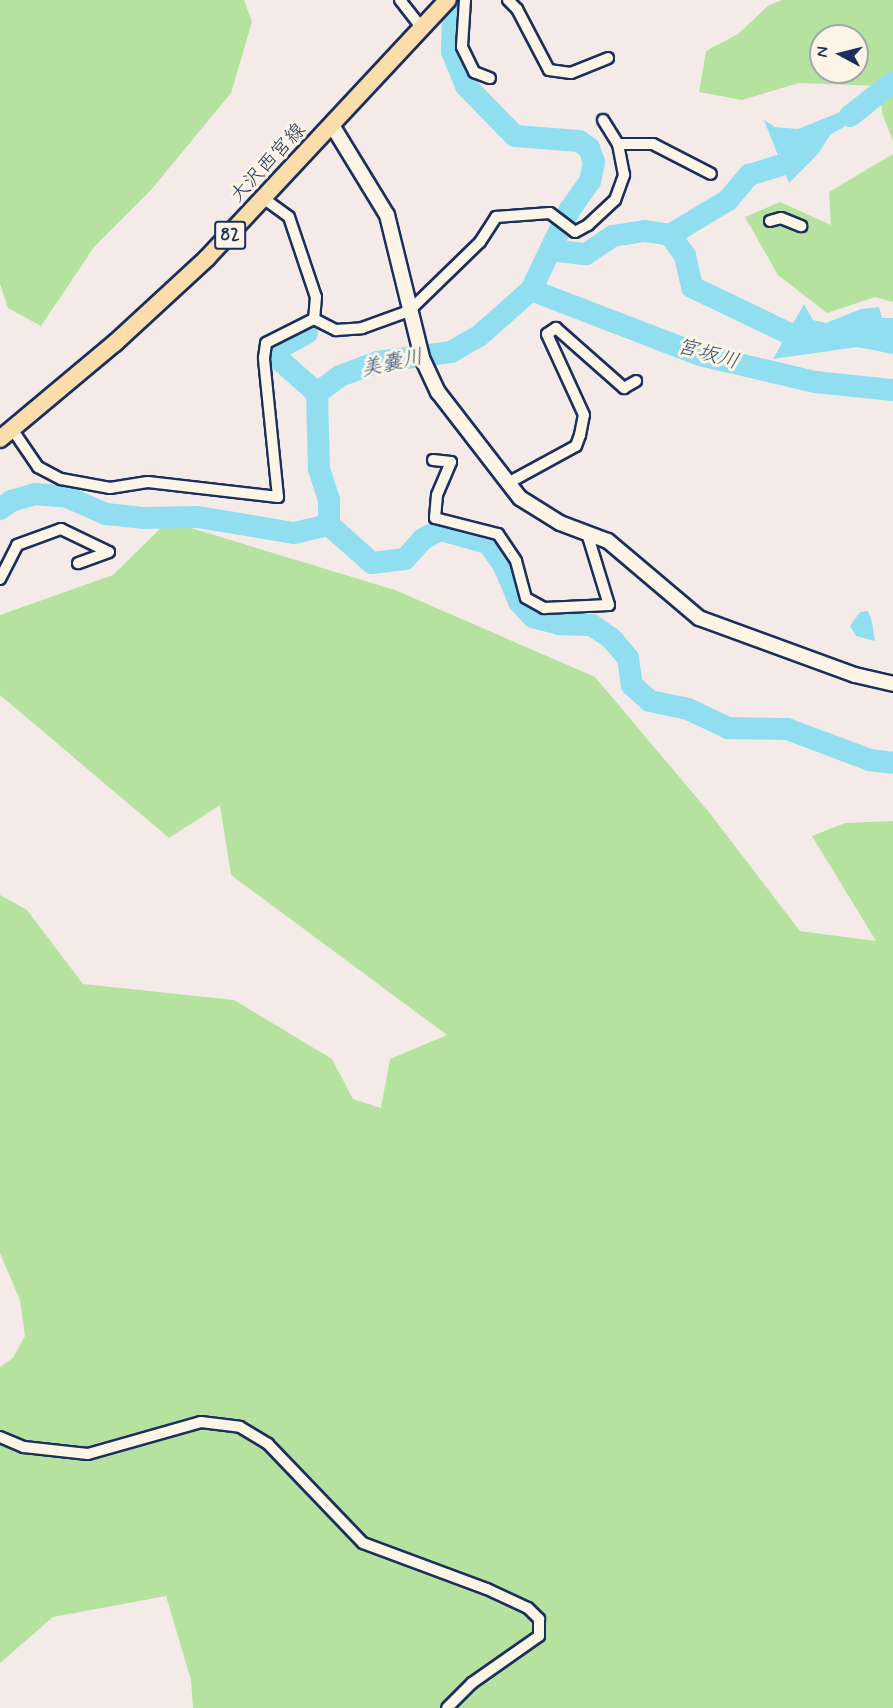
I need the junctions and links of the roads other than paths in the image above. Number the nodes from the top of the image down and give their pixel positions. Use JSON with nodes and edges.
{"nodes":[{"id":1,"x":400,"y":0,"type":"edge"},
{"id":2,"x":465,"y":0,"type":"edge"},
{"id":3,"x":508,"y":0,"type":"edge"},
{"id":4,"x":444,"y":5,"type":"edge"},
{"id":5,"x":422,"y":28,"type":"junction"},
{"id":6,"x":608,"y":58,"type":"dead end"},
{"id":7,"x":490,"y":78,"type":"dead end"},
{"id":8,"x":603,"y":120,"type":"dead end"},
{"id":9,"x":332,"y":125,"type":"junction"},
{"id":10,"x":618,"y":144,"type":"junction"},
{"id":11,"x":711,"y":174,"type":"dead end"},
{"id":12,"x":263,"y":198,"type":"junction"},
{"id":13,"x":770,"y":221,"type":"dead end"},
{"id":14,"x":801,"y":226,"type":"dead end"},
{"id":15,"x":408,"y":311,"type":"junction"},
{"id":16,"x":314,"y":319,"type":"junction"},
{"id":17,"x":636,"y":381,"type":"dead end"},
{"id":18,"x":6,"y":434,"type":"edge"},
{"id":19,"x":433,"y":460,"type":"dead end"},
{"id":20,"x":508,"y":483,"type":"junction"},
{"id":21,"x":587,"y":533,"type":"junction"},
{"id":22,"x":78,"y":563,"type":"dead end"},
{"id":23,"x":0,"y":579,"type":"edge"},
{"id":24,"x":893,"y":684,"type":"edge"},
{"id":25,"x":0,"y":1437,"type":"edge"},
{"id":26,"x":447,"y":1708,"type":"edge"}],
"edges":[{"from":1,"to":5,"type":"street"},
{"from":2,"to":7,"type":"street"},
{"from":3,"to":6,"type":"street"},
{"from":4,"to":5,"type":"main road","name":"大沢西宮線","number":"82"},
{"from":5,"to":9,"type":"main road","name":"大沢西宮線","number":"82"},
{"from":8,"to":10,"type":"street"},
{"from":9,"to":12,"type":"main road","name":"大沢西宮線","number":"82"},
{"from":9,"to":15,"type":"street"},
{"from":10,"to":11,"type":"street"},
{"from":10,"to":15,"type":"street"},
{"from":12,"to":16,"type":"street"},
{"from":12,"to":18,"type":"main road","name":"大沢西宮線","number":"82"},
{"from":13,"to":14,"type":"street"},
{"from":15,"to":16,"type":"street"},
{"from":15,"to":20,"type":"street"},
{"from":16,"to":18,"type":"street"},
{"from":17,"to":20,"type":"street"},
{"from":19,"to":21,"type":"street"},
{"from":20,"to":21,"type":"street"},
{"from":21,"to":24,"type":"street"},
{"from":22,"to":23,"type":"street"},
{"from":25,"to":26,"type":"street"}]}
